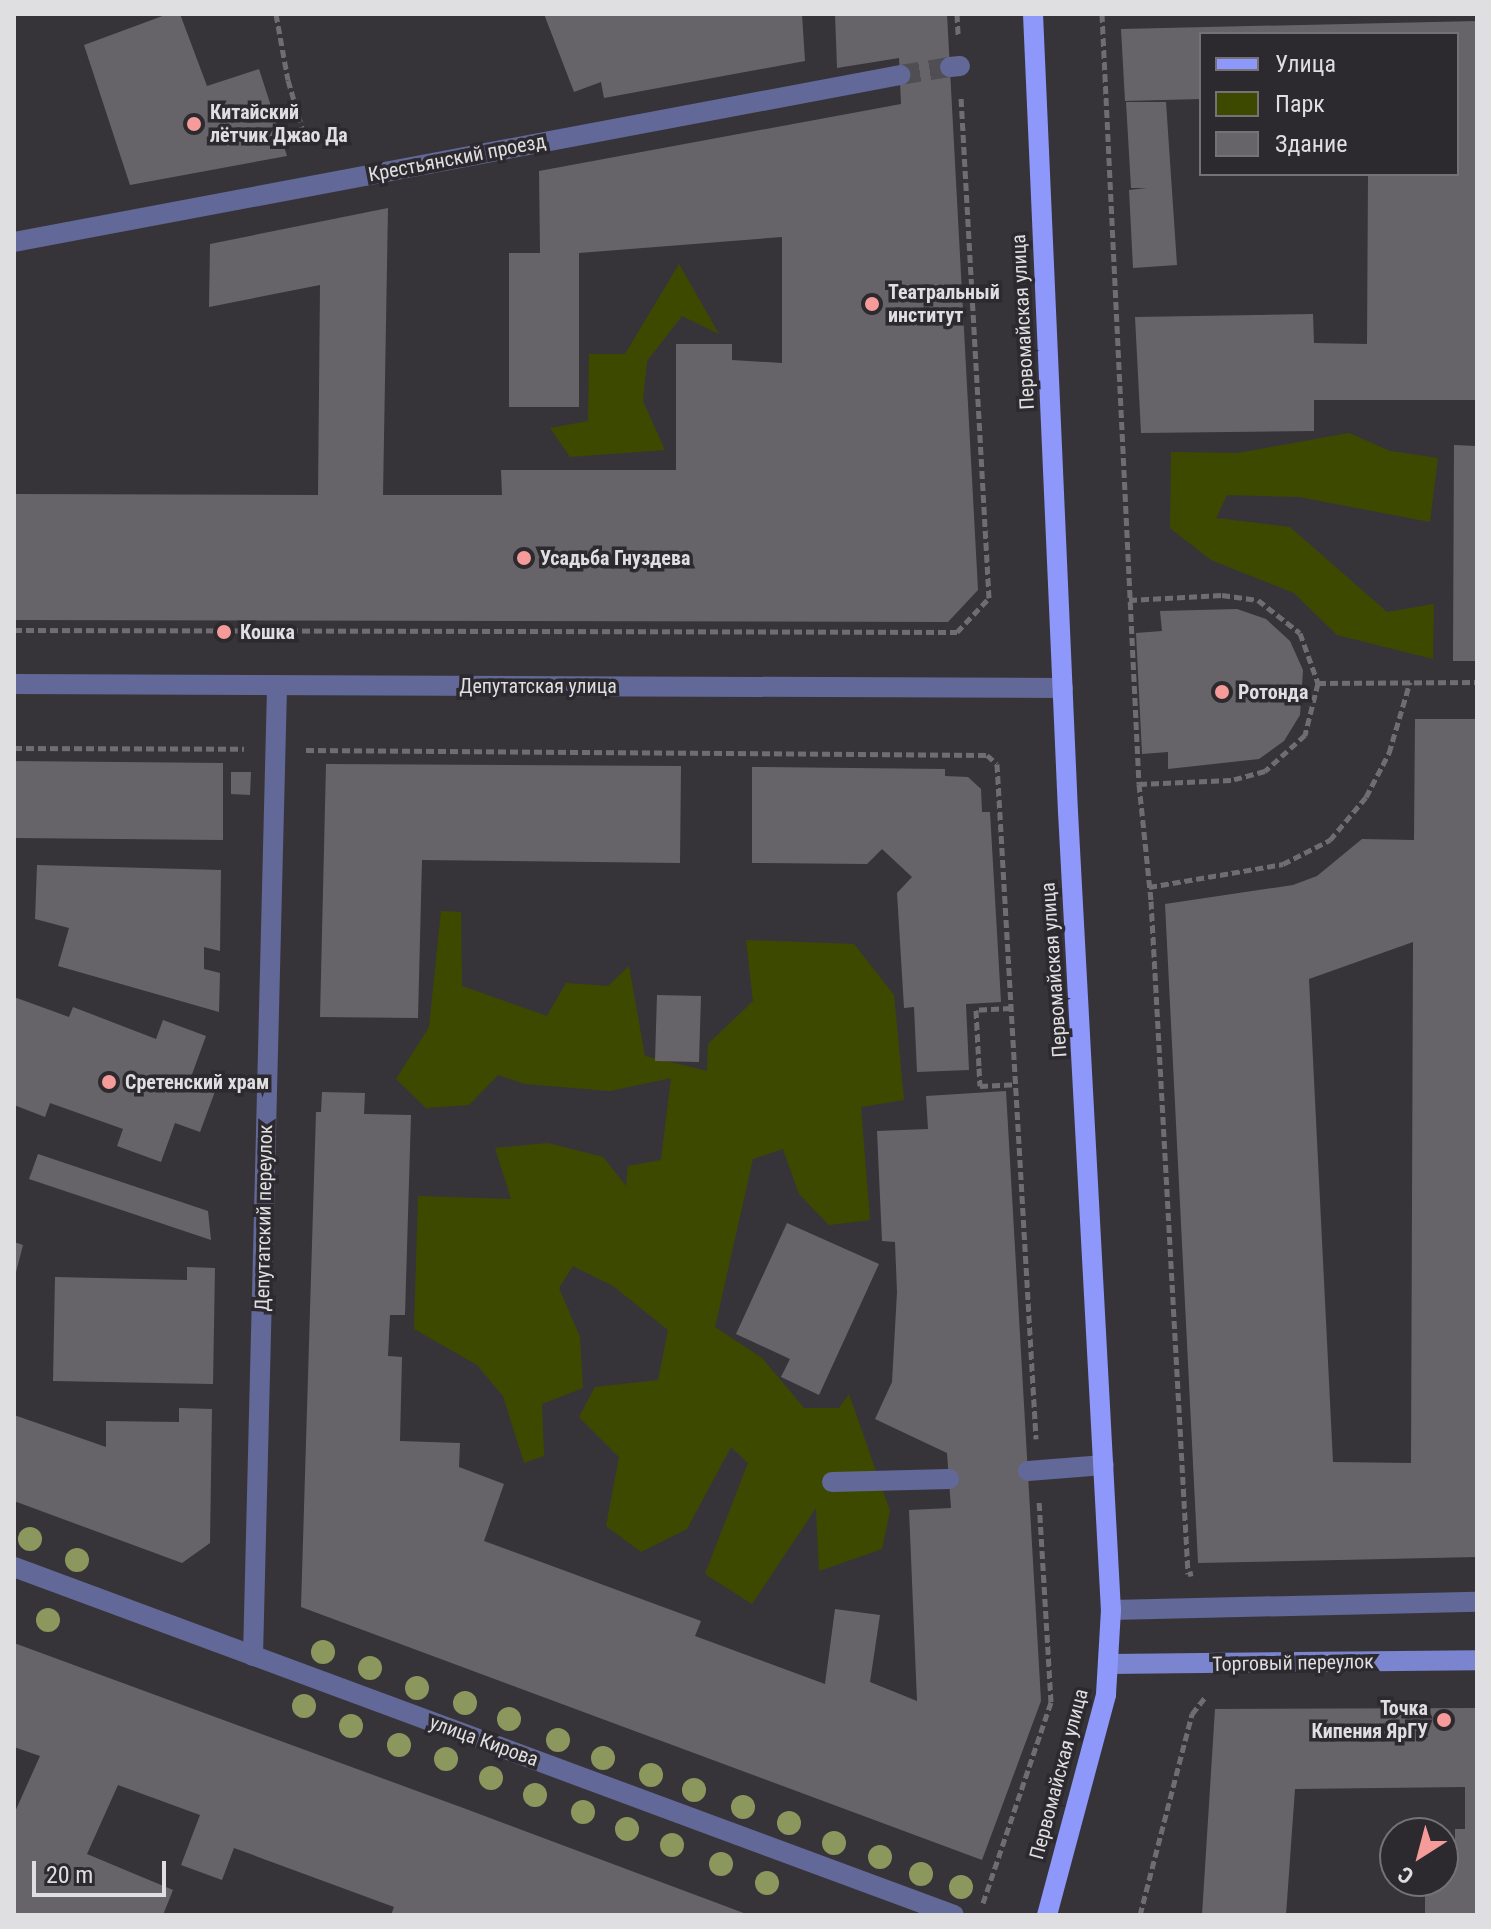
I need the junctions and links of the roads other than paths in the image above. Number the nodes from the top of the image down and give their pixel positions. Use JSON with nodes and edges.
{"nodes":[{"id":1,"x":1033,"y":14,"type":"edge"},
{"id":2,"x":900,"y":75,"type":"tunnel mouth"},
{"id":3,"x":14,"y":242,"type":"edge"},
{"id":4,"x":14,"y":684,"type":"edge"},
{"id":5,"x":277,"y":685,"type":"junction"},
{"id":6,"x":1063,"y":688,"type":"junction"},
{"id":7,"x":1104,"y":1465,"type":"junction"},
{"id":8,"x":1033,"y":1470,"type":"road end"},
{"id":9,"x":949,"y":1479,"type":"dead end"},
{"id":10,"x":832,"y":1482,"type":"dead end"},
{"id":11,"x":14,"y":1567,"type":"edge"},
{"id":12,"x":1477,"y":1602,"type":"edge"},
{"id":13,"x":1111,"y":1610,"type":"junction"},
{"id":14,"x":253,"y":1656,"type":"junction"},
{"id":15,"x":1477,"y":1660,"type":"edge"},
{"id":16,"x":1109,"y":1664,"type":"junction"},
{"id":17,"x":954,"y":1915,"type":"edge"},
{"id":18,"x":1047,"y":1915,"type":"edge"}],
"edges":[{"from":1,"to":6,"type":"main road","name":"Первомайская улица"},
{"from":2,"to":3,"type":"street","name":"Крестьянский проезд"},
{"from":4,"to":5,"type":"street","name":"Депутатская улица"},
{"from":5,"to":6,"type":"street","name":"Депутатская улица"},
{"from":5,"to":14,"type":"street","name":"Депутатский переулок"},
{"from":6,"to":7,"type":"main road","name":"Первомайская улица"},
{"from":7,"to":8,"type":"street"},
{"from":7,"to":13,"type":"main road","name":"Первомайская улица"},
{"from":9,"to":10,"type":"street"},
{"from":11,"to":14,"type":"street","name":"улица Кирова"},
{"from":12,"to":13,"type":"street"},
{"from":13,"to":16,"type":"main road","name":"Первомайская улица"},
{"from":14,"to":17,"type":"street","name":"улица Кирова"},
{"from":15,"to":16,"type":"street","name":"Торговый переулок"},
{"from":16,"to":18,"type":"main road","name":"Первомайская улица"}]}
